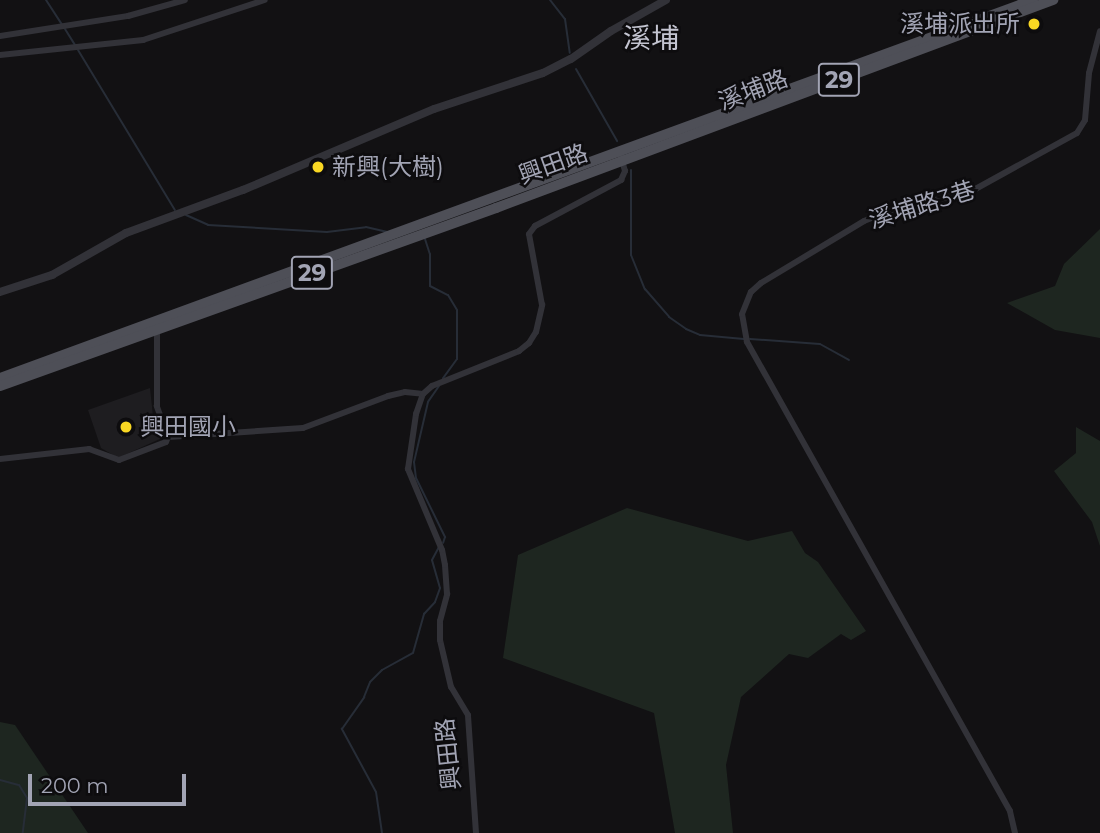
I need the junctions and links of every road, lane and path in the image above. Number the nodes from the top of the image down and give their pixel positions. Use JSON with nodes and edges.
{"nodes":[{"id":1,"x":185,"y":0,"type":"edge"},
{"id":2,"x":265,"y":0,"type":"edge"},
{"id":3,"x":666,"y":0,"type":"edge"},
{"id":4,"x":1054,"y":0,"type":"edge"},
{"id":5,"x":1028,"y":1,"type":"edge"},
{"id":6,"x":1100,"y":31,"type":"edge"},
{"id":7,"x":0,"y":36,"type":"edge"},
{"id":8,"x":0,"y":55,"type":"edge"},
{"id":9,"x":622,"y":157,"type":"junction"},
{"id":10,"x":0,"y":292,"type":"edge"},
{"id":11,"x":157,"y":324,"type":"junction"},
{"id":12,"x":0,"y":378,"type":"edge"},
{"id":13,"x":0,"y":386,"type":"edge"},
{"id":14,"x":423,"y":394,"type":"junction"},
{"id":15,"x":169,"y":437,"type":"junction"},
{"id":16,"x":0,"y":459,"type":"edge"},
{"id":17,"x":476,"y":833,"type":"edge"},
{"id":18,"x":1015,"y":833,"type":"edge"}],
"edges":[{"from":1,"to":7,"type":"street"},
{"from":2,"to":8,"type":"street"},
{"from":3,"to":10,"type":"street"},
{"from":4,"to":9,"type":"main road","name":"溪埔路","number":"29"},
{"from":5,"to":9,"type":"main road","name":"溪埔路","number":"29"},
{"from":6,"to":18,"type":"street","name":"溪埔路3巷"},
{"from":9,"to":11,"type":"main road","name":"興田路","number":"29"},
{"from":9,"to":14,"type":"street","name":"興田路"},
{"from":11,"to":12,"type":"main road","name":"興田路","number":"29"},
{"from":11,"to":13,"type":"main road","name":"興田路","number":"29"},
{"from":11,"to":15,"type":"street"},
{"from":14,"to":15,"type":"street","name":"興田路"},
{"from":14,"to":17,"type":"street","name":"興田路"},
{"from":15,"to":16,"type":"street","name":"興田路"}]}
